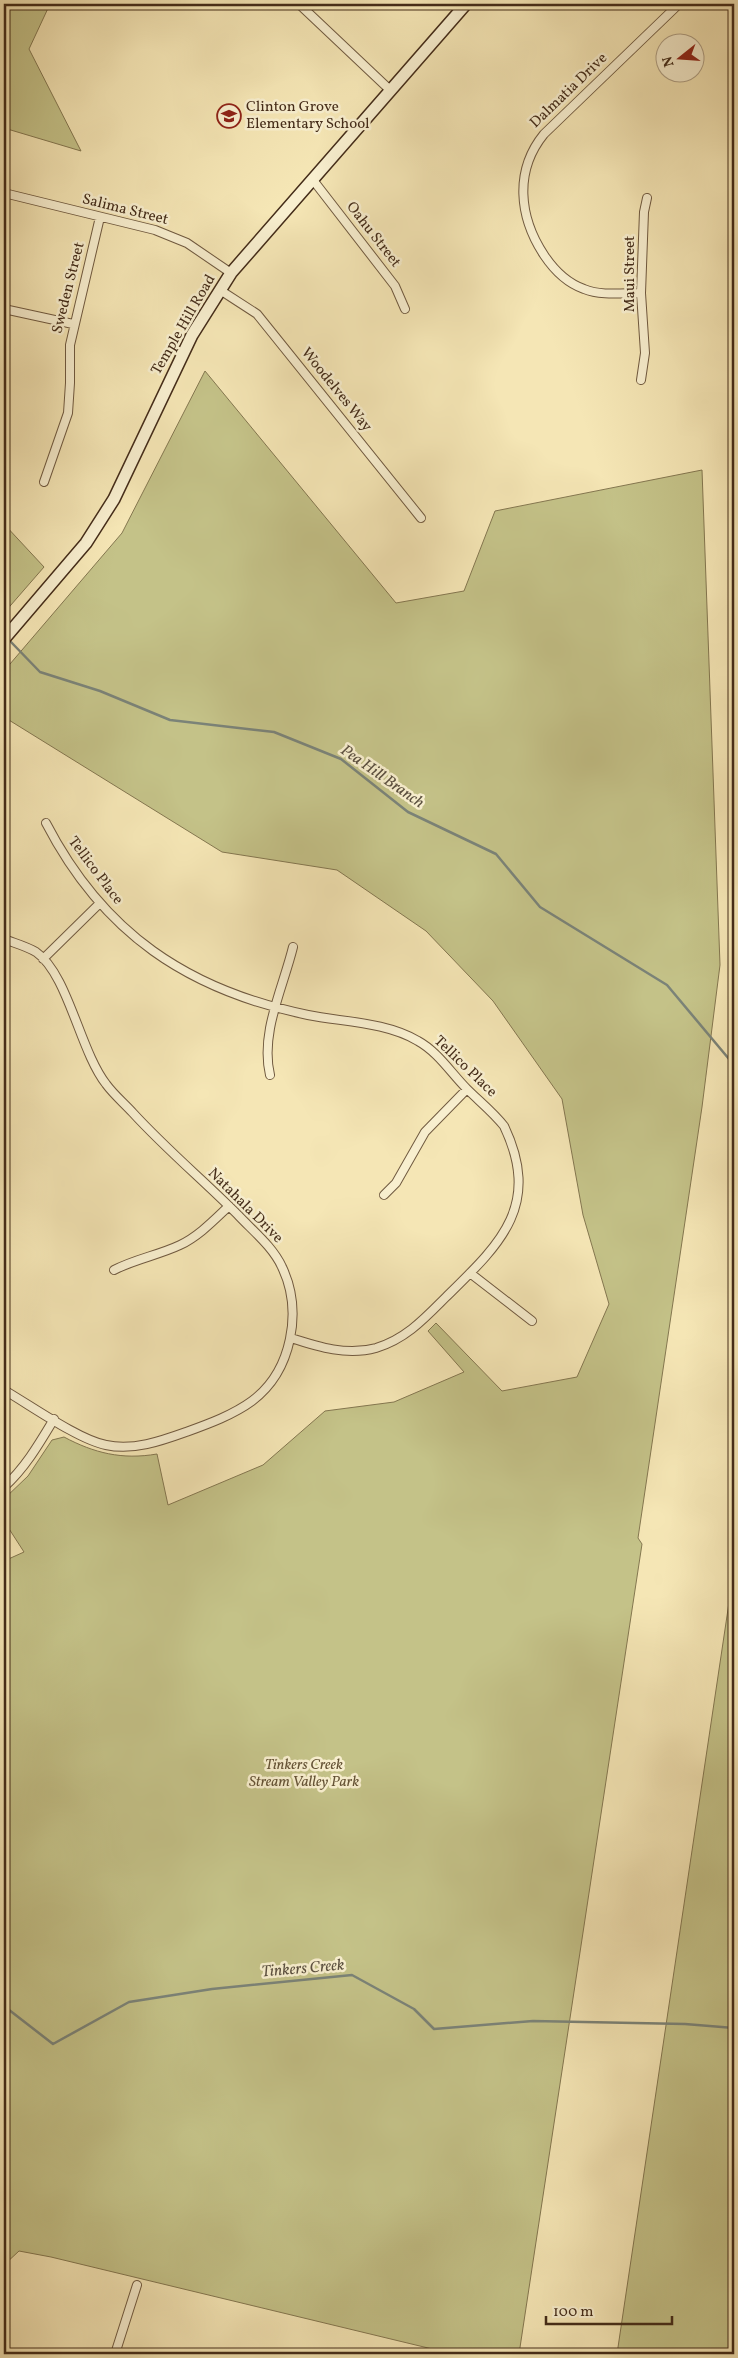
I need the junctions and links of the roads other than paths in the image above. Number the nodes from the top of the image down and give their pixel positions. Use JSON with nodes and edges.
{"nodes":[{"id":1,"x":298,"y":4,"type":"edge"},
{"id":2,"x":466,"y":4,"type":"edge"},
{"id":3,"x":679,"y":4,"type":"edge"},
{"id":4,"x":390,"y":90,"type":"junction"},
{"id":5,"x":313,"y":180,"type":"junction"},
{"id":6,"x":4,"y":194,"type":"edge"},
{"id":7,"x":647,"y":198,"type":"dead end"},
{"id":8,"x":100,"y":217,"type":"junction"},
{"id":9,"x":231,"y":273,"type":"junction"},
{"id":10,"x":220,"y":290,"type":"junction"},
{"id":11,"x":641,"y":293,"type":"junction"},
{"id":12,"x":4,"y":308,"type":"edge"},
{"id":13,"x":405,"y":309,"type":"dead end"},
{"id":14,"x":73,"y":324,"type":"junction"},
{"id":15,"x":641,"y":380,"type":"dead end"},
{"id":16,"x":44,"y":482,"type":"dead end"},
{"id":17,"x":421,"y":518,"type":"dead end"},
{"id":18,"x":4,"y":639,"type":"edge"},
{"id":19,"x":46,"y":823,"type":"dead end"},
{"id":20,"x":99,"y":904,"type":"junction"},
{"id":21,"x":4,"y":939,"type":"edge"},
{"id":22,"x":293,"y":947,"type":"dead end"},
{"id":23,"x":43,"y":959,"type":"junction"},
{"id":24,"x":276,"y":1008,"type":"junction"},
{"id":25,"x":270,"y":1075,"type":"dead end"},
{"id":26,"x":467,"y":1089,"type":"junction"},
{"id":27,"x":384,"y":1195,"type":"dead end"},
{"id":28,"x":229,"y":1206,"type":"junction"},
{"id":29,"x":114,"y":1270,"type":"dead end"},
{"id":30,"x":470,"y":1273,"type":"junction"},
{"id":31,"x":532,"y":1321,"type":"dead end"},
{"id":32,"x":291,"y":1338,"type":"junction"},
{"id":33,"x":4,"y":1390,"type":"edge"},
{"id":34,"x":54,"y":1419,"type":"junction"},
{"id":35,"x":4,"y":1487,"type":"edge"},
{"id":36,"x":137,"y":2285,"type":"dead end"},
{"id":37,"x":115,"y":2354,"type":"edge"}],
"edges":[{"from":1,"to":4,"type":"street"},
{"from":2,"to":4,"type":"main road","name":"Temple Hill Road"},
{"from":3,"to":11,"type":"street","name":"Dalmatia Drive"},
{"from":4,"to":5,"type":"main road","name":"Temple Hill Road"},
{"from":5,"to":9,"type":"main road","name":"Temple Hill Road"},
{"from":5,"to":13,"type":"street","name":"Oahu Street"},
{"from":6,"to":8,"type":"street","name":"Salima Street"},
{"from":7,"to":11,"type":"street","name":"Maui Street"},
{"from":8,"to":9,"type":"street","name":"Salima Street"},
{"from":8,"to":14,"type":"street","name":"Sweden Street"},
{"from":9,"to":10,"type":"main road","name":"Temple Hill Road"},
{"from":10,"to":17,"type":"street","name":"Woodelves Way"},
{"from":10,"to":18,"type":"main road","name":"Temple Hill Road"},
{"from":11,"to":15,"type":"street","name":"Maui Street"},
{"from":12,"to":14,"type":"street"},
{"from":14,"to":16,"type":"street","name":"Sweden Street"},
{"from":19,"to":20,"type":"street","name":"Tellico Place"},
{"from":20,"to":23,"type":"street"},
{"from":20,"to":24,"type":"street","name":"Tellico Place"},
{"from":21,"to":23,"type":"street","name":"Natahala Drive"},
{"from":22,"to":24,"type":"street"},
{"from":23,"to":28,"type":"street","name":"Natahala Drive"},
{"from":24,"to":25,"type":"street"},
{"from":24,"to":26,"type":"street","name":"Tellico Place"},
{"from":26,"to":27,"type":"street"},
{"from":26,"to":30,"type":"street","name":"Tellico Place"},
{"from":28,"to":29,"type":"street"},
{"from":28,"to":32,"type":"street","name":"Natahala Drive"},
{"from":30,"to":31,"type":"street"},
{"from":30,"to":32,"type":"street","name":"Tellico Place"},
{"from":32,"to":34,"type":"street","name":"Natahala Drive"},
{"from":33,"to":34,"type":"street","name":"Natahala Drive"},
{"from":34,"to":35,"type":"street"},
{"from":36,"to":37,"type":"street"}]}
